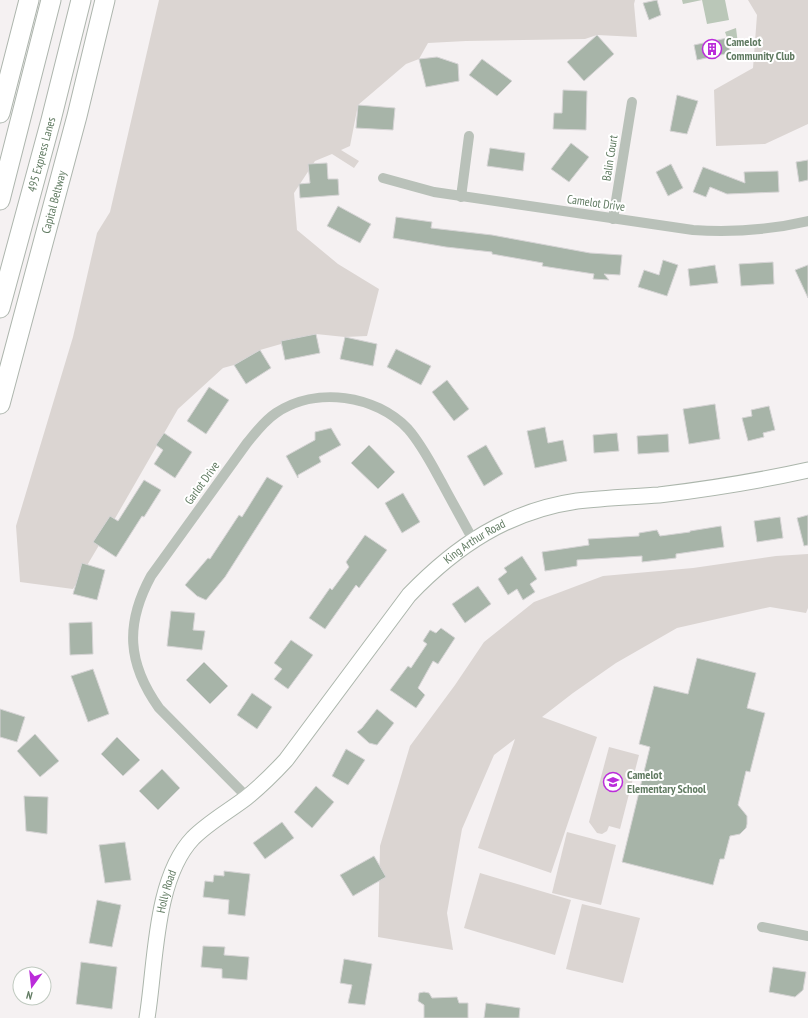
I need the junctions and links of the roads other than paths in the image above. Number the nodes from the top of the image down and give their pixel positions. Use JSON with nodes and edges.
{"nodes":[{"id":1,"x":29,"y":0,"type":"edge"},
{"id":2,"x":51,"y":0,"type":"edge"},
{"id":3,"x":81,"y":0,"type":"edge"},
{"id":4,"x":105,"y":0,"type":"edge"},
{"id":5,"x":632,"y":102,"type":"dead end"},
{"id":6,"x":0,"y":113,"type":"edge"},
{"id":7,"x":469,"y":136,"type":"dead end"},
{"id":8,"x":383,"y":178,"type":"dead end"},
{"id":9,"x":461,"y":197,"type":"junction"},
{"id":10,"x":0,"y":200,"type":"edge"},
{"id":11,"x":613,"y":219,"type":"junction"},
{"id":12,"x":808,"y":221,"type":"edge"},
{"id":13,"x":0,"y":308,"type":"edge"},
{"id":14,"x":0,"y":404,"type":"edge"},
{"id":15,"x":808,"y":470,"type":"edge"},
{"id":16,"x":473,"y":540,"type":"junction"},
{"id":17,"x":247,"y":797,"type":"junction"},
{"id":18,"x":762,"y":928,"type":"dead end"},
{"id":19,"x":808,"y":936,"type":"edge"},
{"id":20,"x":147,"y":1018,"type":"edge"}],
"edges":[{"from":1,"to":6,"type":"highway"},
{"from":2,"to":10,"type":"highway"},
{"from":3,"to":13,"type":"highway","name":"495 Express Lanes"},
{"from":4,"to":14,"type":"highway","name":"Capital Beltway"},
{"from":5,"to":11,"type":"street","name":"Balin Court"},
{"from":7,"to":9,"type":"street"},
{"from":8,"to":9,"type":"street","name":"Camelot Drive"},
{"from":9,"to":11,"type":"street","name":"Camelot Drive"},
{"from":11,"to":12,"type":"street","name":"Camelot Drive"},
{"from":15,"to":16,"type":"street","name":"King Arthur Road"},
{"from":16,"to":17,"type":"street","name":"King Arthur Road"},
{"from":16,"to":17,"type":"street","name":"Garlot Drive"},
{"from":17,"to":20,"type":"street","name":"Holly Road"},
{"from":18,"to":19,"type":"street"}]}
